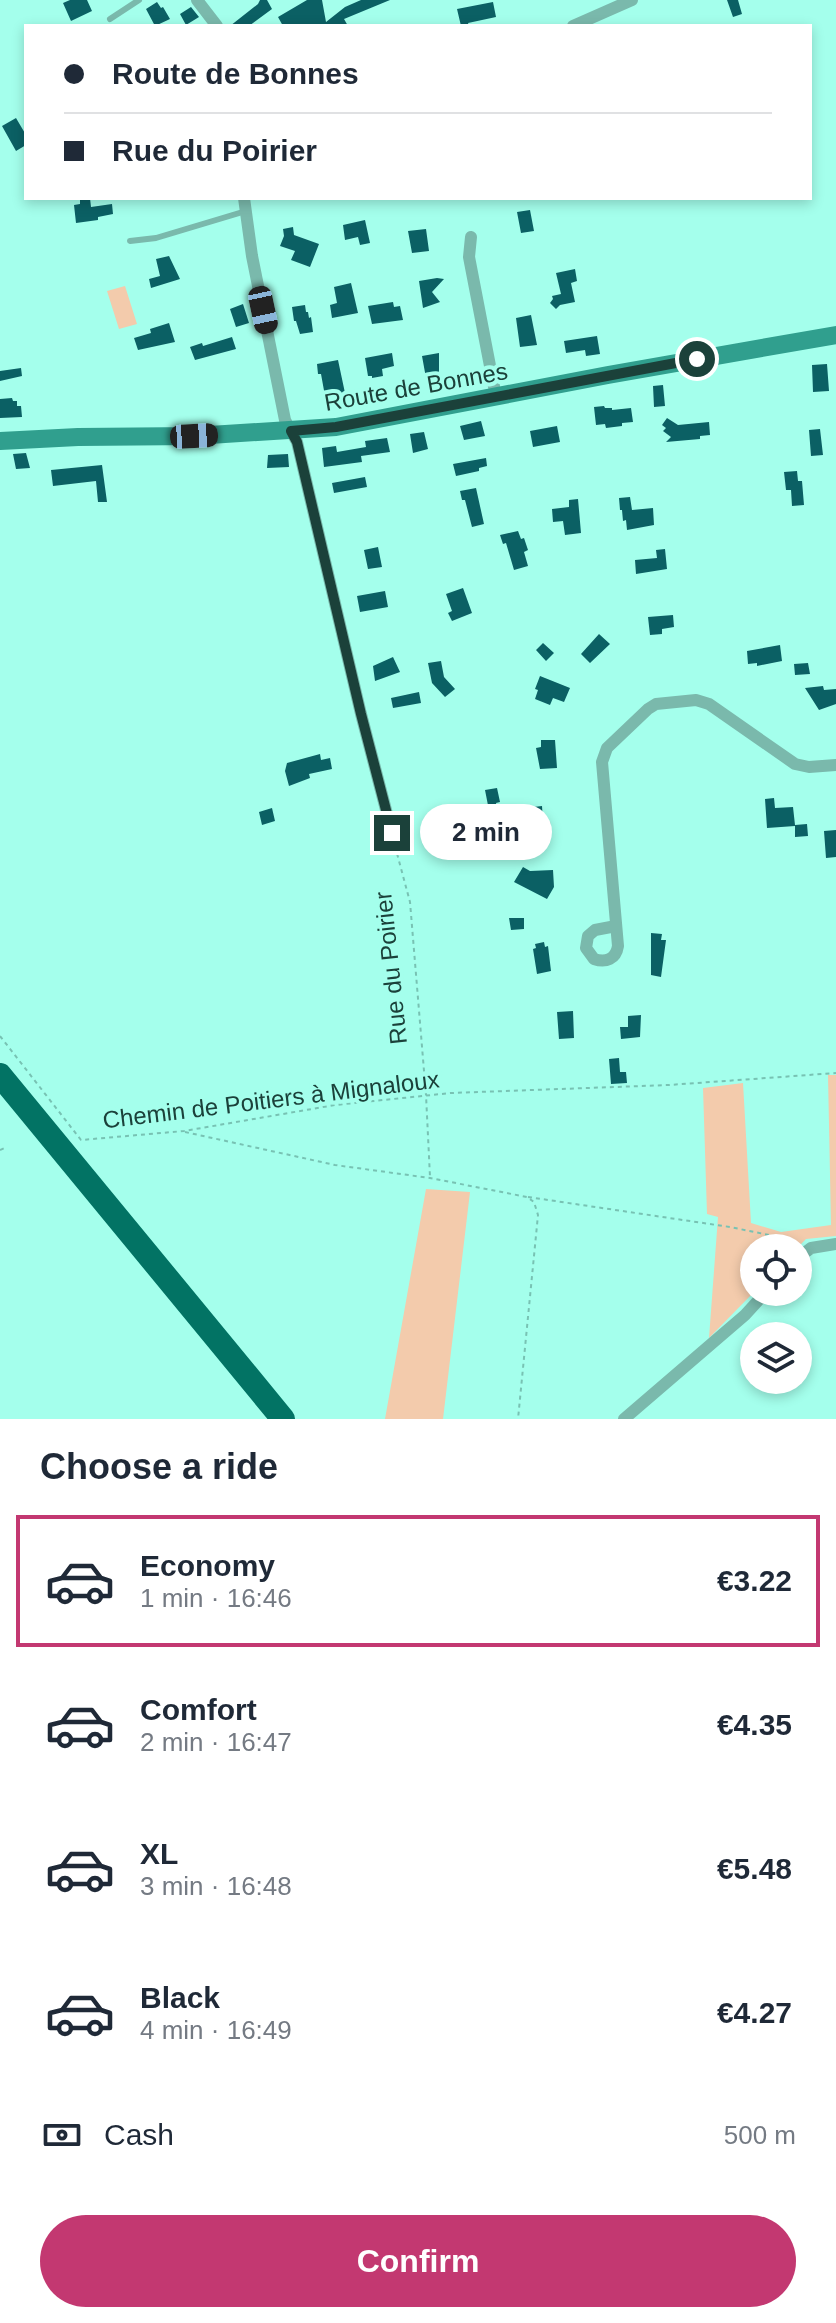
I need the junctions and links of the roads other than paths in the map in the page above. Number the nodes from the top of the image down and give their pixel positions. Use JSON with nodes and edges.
{"nodes":[{"id":1,"x":139,"y":0,"type":"edge"},
{"id":2,"x":197,"y":0,"type":"edge"},
{"id":3,"x":632,"y":0,"type":"edge"},
{"id":4,"x":608,"y":5,"type":"edge"},
{"id":5,"x":110,"y":19,"type":"dead end"},
{"id":6,"x":215,"y":24,"type":"edge"},
{"id":7,"x":576,"y":24,"type":"edge"},
{"id":8,"x":245,"y":204,"type":"edge"},
{"id":9,"x":471,"y":237,"type":"dead end"},
{"id":10,"x":130,"y":241,"type":"dead end"},
{"id":11,"x":836,"y":335,"type":"edge"},
{"id":12,"x":496,"y":397,"type":"junction"},
{"id":13,"x":291,"y":431,"type":"junction"},
{"id":14,"x":0,"y":441,"type":"edge"},
{"id":15,"x":836,"y":765,"type":"edge"},
{"id":16,"x":392,"y":833,"type":"road end"},
{"id":17,"x":616,"y":926,"type":"dead end"},
{"id":18,"x":0,"y":1075,"type":"edge"},
{"id":19,"x":0,"y":1100,"type":"edge"},
{"id":20,"x":836,"y":1244,"type":"edge"},
{"id":21,"x":812,"y":1248,"type":"edge"},
{"id":22,"x":753,"y":1306,"type":"edge"},
{"id":23,"x":262,"y":1419,"type":"edge"},
{"id":24,"x":283,"y":1419,"type":"edge"},
{"id":25,"x":624,"y":1419,"type":"edge"}],
"edges":[{"from":1,"to":5,"type":"lane"},
{"from":2,"to":6,"type":"street"},
{"from":3,"to":4,"type":"street"},
{"from":4,"to":7,"type":"street"},
{"from":8,"to":10,"type":"lane"},
{"from":8,"to":13,"type":"street"},
{"from":9,"to":12,"type":"street"},
{"from":11,"to":12,"type":"street","name":"Route de Bonnes"},
{"from":12,"to":13,"type":"street","name":"Route de Bonnes"},
{"from":13,"to":14,"type":"street","name":"Route de Bonnes"},
{"from":13,"to":16,"type":"street"},
{"from":15,"to":17,"type":"street"},
{"from":18,"to":24,"type":"highway"},
{"from":19,"to":23,"type":"highway"},
{"from":20,"to":21,"type":"street"},
{"from":22,"to":25,"type":"street"}]}
